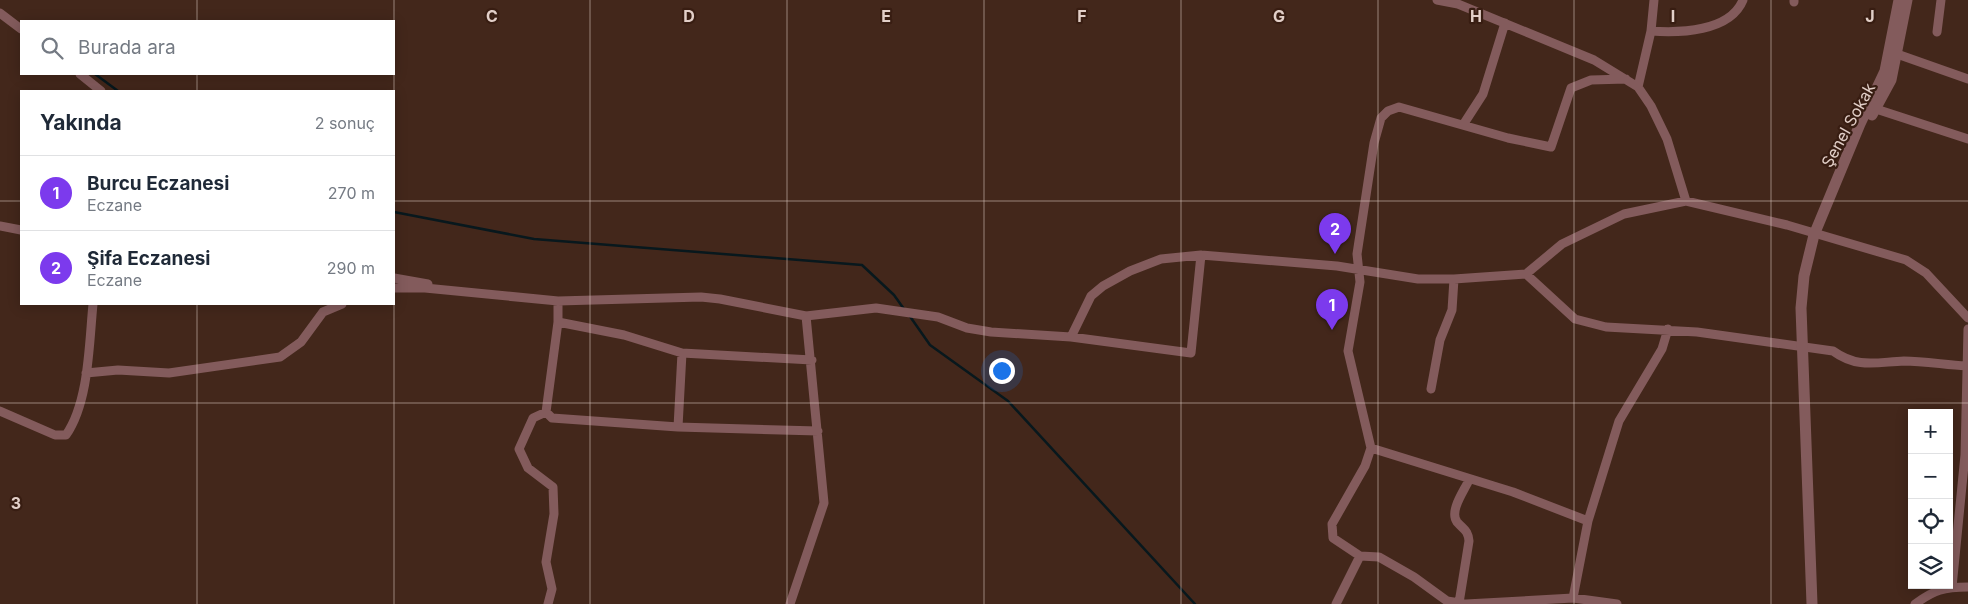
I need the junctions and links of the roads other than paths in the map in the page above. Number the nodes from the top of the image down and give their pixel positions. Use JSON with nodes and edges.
{"nodes":[{"id":1,"x":1437,"y":0,"type":"edge"},
{"id":2,"x":1654,"y":0,"type":"edge"},
{"id":3,"x":1743,"y":0,"type":"edge"},
{"id":4,"x":1899,"y":0,"type":"edge"},
{"id":5,"x":1907,"y":0,"type":"edge"},
{"id":6,"x":1941,"y":0,"type":"edge"},
{"id":7,"x":1459,"y":2,"type":"edge"},
{"id":8,"x":0,"y":13,"type":"edge"},
{"id":9,"x":1505,"y":23,"type":"junction"},
{"id":10,"x":20,"y":28,"type":"edge"},
{"id":11,"x":1651,"y":31,"type":"junction"},
{"id":12,"x":1937,"y":32,"type":"dead end"},
{"id":13,"x":1897,"y":54,"type":"junction"},
{"id":14,"x":81,"y":75,"type":"edge"},
{"id":15,"x":1626,"y":79,"type":"junction"},
{"id":16,"x":1968,"y":79,"type":"edge"},
{"id":17,"x":1638,"y":87,"type":"junction"},
{"id":18,"x":100,"y":90,"type":"edge"},
{"id":19,"x":1876,"y":109,"type":"junction"},
{"id":20,"x":1463,"y":125,"type":"junction"},
{"id":21,"x":1968,"y":139,"type":"edge"},
{"id":22,"x":1833,"y":187,"type":"junction"},
{"id":23,"x":1686,"y":201,"type":"junction"},
{"id":24,"x":0,"y":226,"type":"edge"},
{"id":25,"x":20,"y":230,"type":"edge"},
{"id":26,"x":1814,"y":235,"type":"junction"},
{"id":27,"x":1201,"y":255,"type":"junction"},
{"id":28,"x":1358,"y":269,"type":"junction"},
{"id":29,"x":1526,"y":274,"type":"junction"},
{"id":30,"x":395,"y":278,"type":"edge"},
{"id":31,"x":1454,"y":279,"type":"junction"},
{"id":32,"x":395,"y":288,"type":"edge"},
{"id":33,"x":471,"y":294,"type":"junction"},
{"id":34,"x":558,"y":301,"type":"junction"},
{"id":35,"x":93,"y":305,"type":"edge"},
{"id":36,"x":340,"y":305,"type":"edge"},
{"id":37,"x":806,"y":316,"type":"junction"},
{"id":38,"x":1968,"y":318,"type":"edge"},
{"id":39,"x":558,"y":322,"type":"junction"},
{"id":40,"x":1668,"y":329,"type":"junction"},
{"id":41,"x":1968,"y":329,"type":"edge"},
{"id":42,"x":1071,"y":337,"type":"junction"},
{"id":43,"x":1802,"y":348,"type":"junction"},
{"id":44,"x":682,"y":353,"type":"junction"},
{"id":45,"x":812,"y":360,"type":"junction"},
{"id":46,"x":1966,"y":366,"type":"junction"},
{"id":47,"x":86,"y":372,"type":"junction"},
{"id":48,"x":1431,"y":389,"type":"dead end"},
{"id":49,"x":0,"y":411,"type":"edge"},
{"id":50,"x":546,"y":412,"type":"junction"},
{"id":51,"x":678,"y":427,"type":"junction"},
{"id":52,"x":818,"y":431,"type":"junction"},
{"id":53,"x":1371,"y":448,"type":"junction"},
{"id":54,"x":1469,"y":480,"type":"junction"},
{"id":55,"x":1588,"y":521,"type":"junction"},
{"id":56,"x":1360,"y":556,"type":"junction"},
{"id":57,"x":1953,"y":577,"type":"edge"},
{"id":58,"x":1953,"y":587,"type":"edge"},
{"id":59,"x":1968,"y":587,"type":"edge"},
{"id":60,"x":1942,"y":589,"type":"edge"},
{"id":61,"x":1573,"y":598,"type":"junction"},
{"id":62,"x":1459,"y":602,"type":"junction"},
{"id":63,"x":548,"y":604,"type":"edge"},
{"id":64,"x":790,"y":604,"type":"edge"},
{"id":65,"x":1336,"y":604,"type":"edge"},
{"id":66,"x":1617,"y":604,"type":"edge"},
{"id":67,"x":1812,"y":604,"type":"edge"},
{"id":68,"x":1915,"y":604,"type":"edge"}],
"edges":[{"from":1,"to":7,"type":"street"},
{"from":2,"to":11,"type":"street"},
{"from":3,"to":11,"type":"street"},
{"from":4,"to":22,"type":"street","name":"Şenel Sokak"},
{"from":5,"to":13,"type":"street","name":"Şenel Sokak"},
{"from":6,"to":12,"type":"street"},
{"from":7,"to":9,"type":"street"},
{"from":8,"to":10,"type":"street"},
{"from":9,"to":15,"type":"street"},
{"from":9,"to":20,"type":"street"},
{"from":11,"to":17,"type":"street"},
{"from":13,"to":16,"type":"street"},
{"from":13,"to":19,"type":"street","name":"Şenel Sokak"},
{"from":14,"to":18,"type":"street"},
{"from":15,"to":17,"type":"street"},
{"from":15,"to":20,"type":"street"},
{"from":17,"to":23,"type":"street"},
{"from":19,"to":21,"type":"street"},
{"from":19,"to":22,"type":"street","name":"Şenel Sokak"},
{"from":20,"to":28,"type":"street"},
{"from":22,"to":26,"type":"street"},
{"from":23,"to":26,"type":"street"},
{"from":23,"to":29,"type":"street"},
{"from":24,"to":25,"type":"street"},
{"from":26,"to":38,"type":"street"},
{"from":26,"to":43,"type":"street"},
{"from":27,"to":28,"type":"street"},
{"from":27,"to":42,"type":"street"},
{"from":27,"to":42,"type":"street"},
{"from":28,"to":31,"type":"street"},
{"from":28,"to":53,"type":"street"},
{"from":29,"to":31,"type":"street"},
{"from":29,"to":40,"type":"street"},
{"from":30,"to":33,"type":"street"},
{"from":31,"to":48,"type":"street"},
{"from":32,"to":33,"type":"street"},
{"from":33,"to":34,"type":"street"},
{"from":34,"to":37,"type":"street"},
{"from":34,"to":39,"type":"street"},
{"from":35,"to":47,"type":"street"},
{"from":36,"to":47,"type":"street"},
{"from":37,"to":42,"type":"street"},
{"from":37,"to":45,"type":"street"},
{"from":39,"to":44,"type":"street"},
{"from":39,"to":50,"type":"street"},
{"from":40,"to":43,"type":"street"},
{"from":40,"to":55,"type":"street"},
{"from":41,"to":46,"type":"street"},
{"from":43,"to":46,"type":"street"},
{"from":43,"to":67,"type":"street"},
{"from":44,"to":45,"type":"street"},
{"from":44,"to":51,"type":"street"},
{"from":45,"to":52,"type":"street"},
{"from":46,"to":57,"type":"street"},
{"from":47,"to":49,"type":"street"},
{"from":50,"to":51,"type":"street"},
{"from":50,"to":63,"type":"street"},
{"from":51,"to":52,"type":"street"},
{"from":52,"to":64,"type":"street"},
{"from":53,"to":54,"type":"street"},
{"from":53,"to":56,"type":"street"},
{"from":54,"to":55,"type":"street"},
{"from":54,"to":62,"type":"street"},
{"from":55,"to":61,"type":"street"},
{"from":56,"to":62,"type":"street"},
{"from":56,"to":65,"type":"street"},
{"from":58,"to":59,"type":"street"},
{"from":60,"to":68,"type":"street"},
{"from":61,"to":62,"type":"street"},
{"from":61,"to":66,"type":"street"}]}
